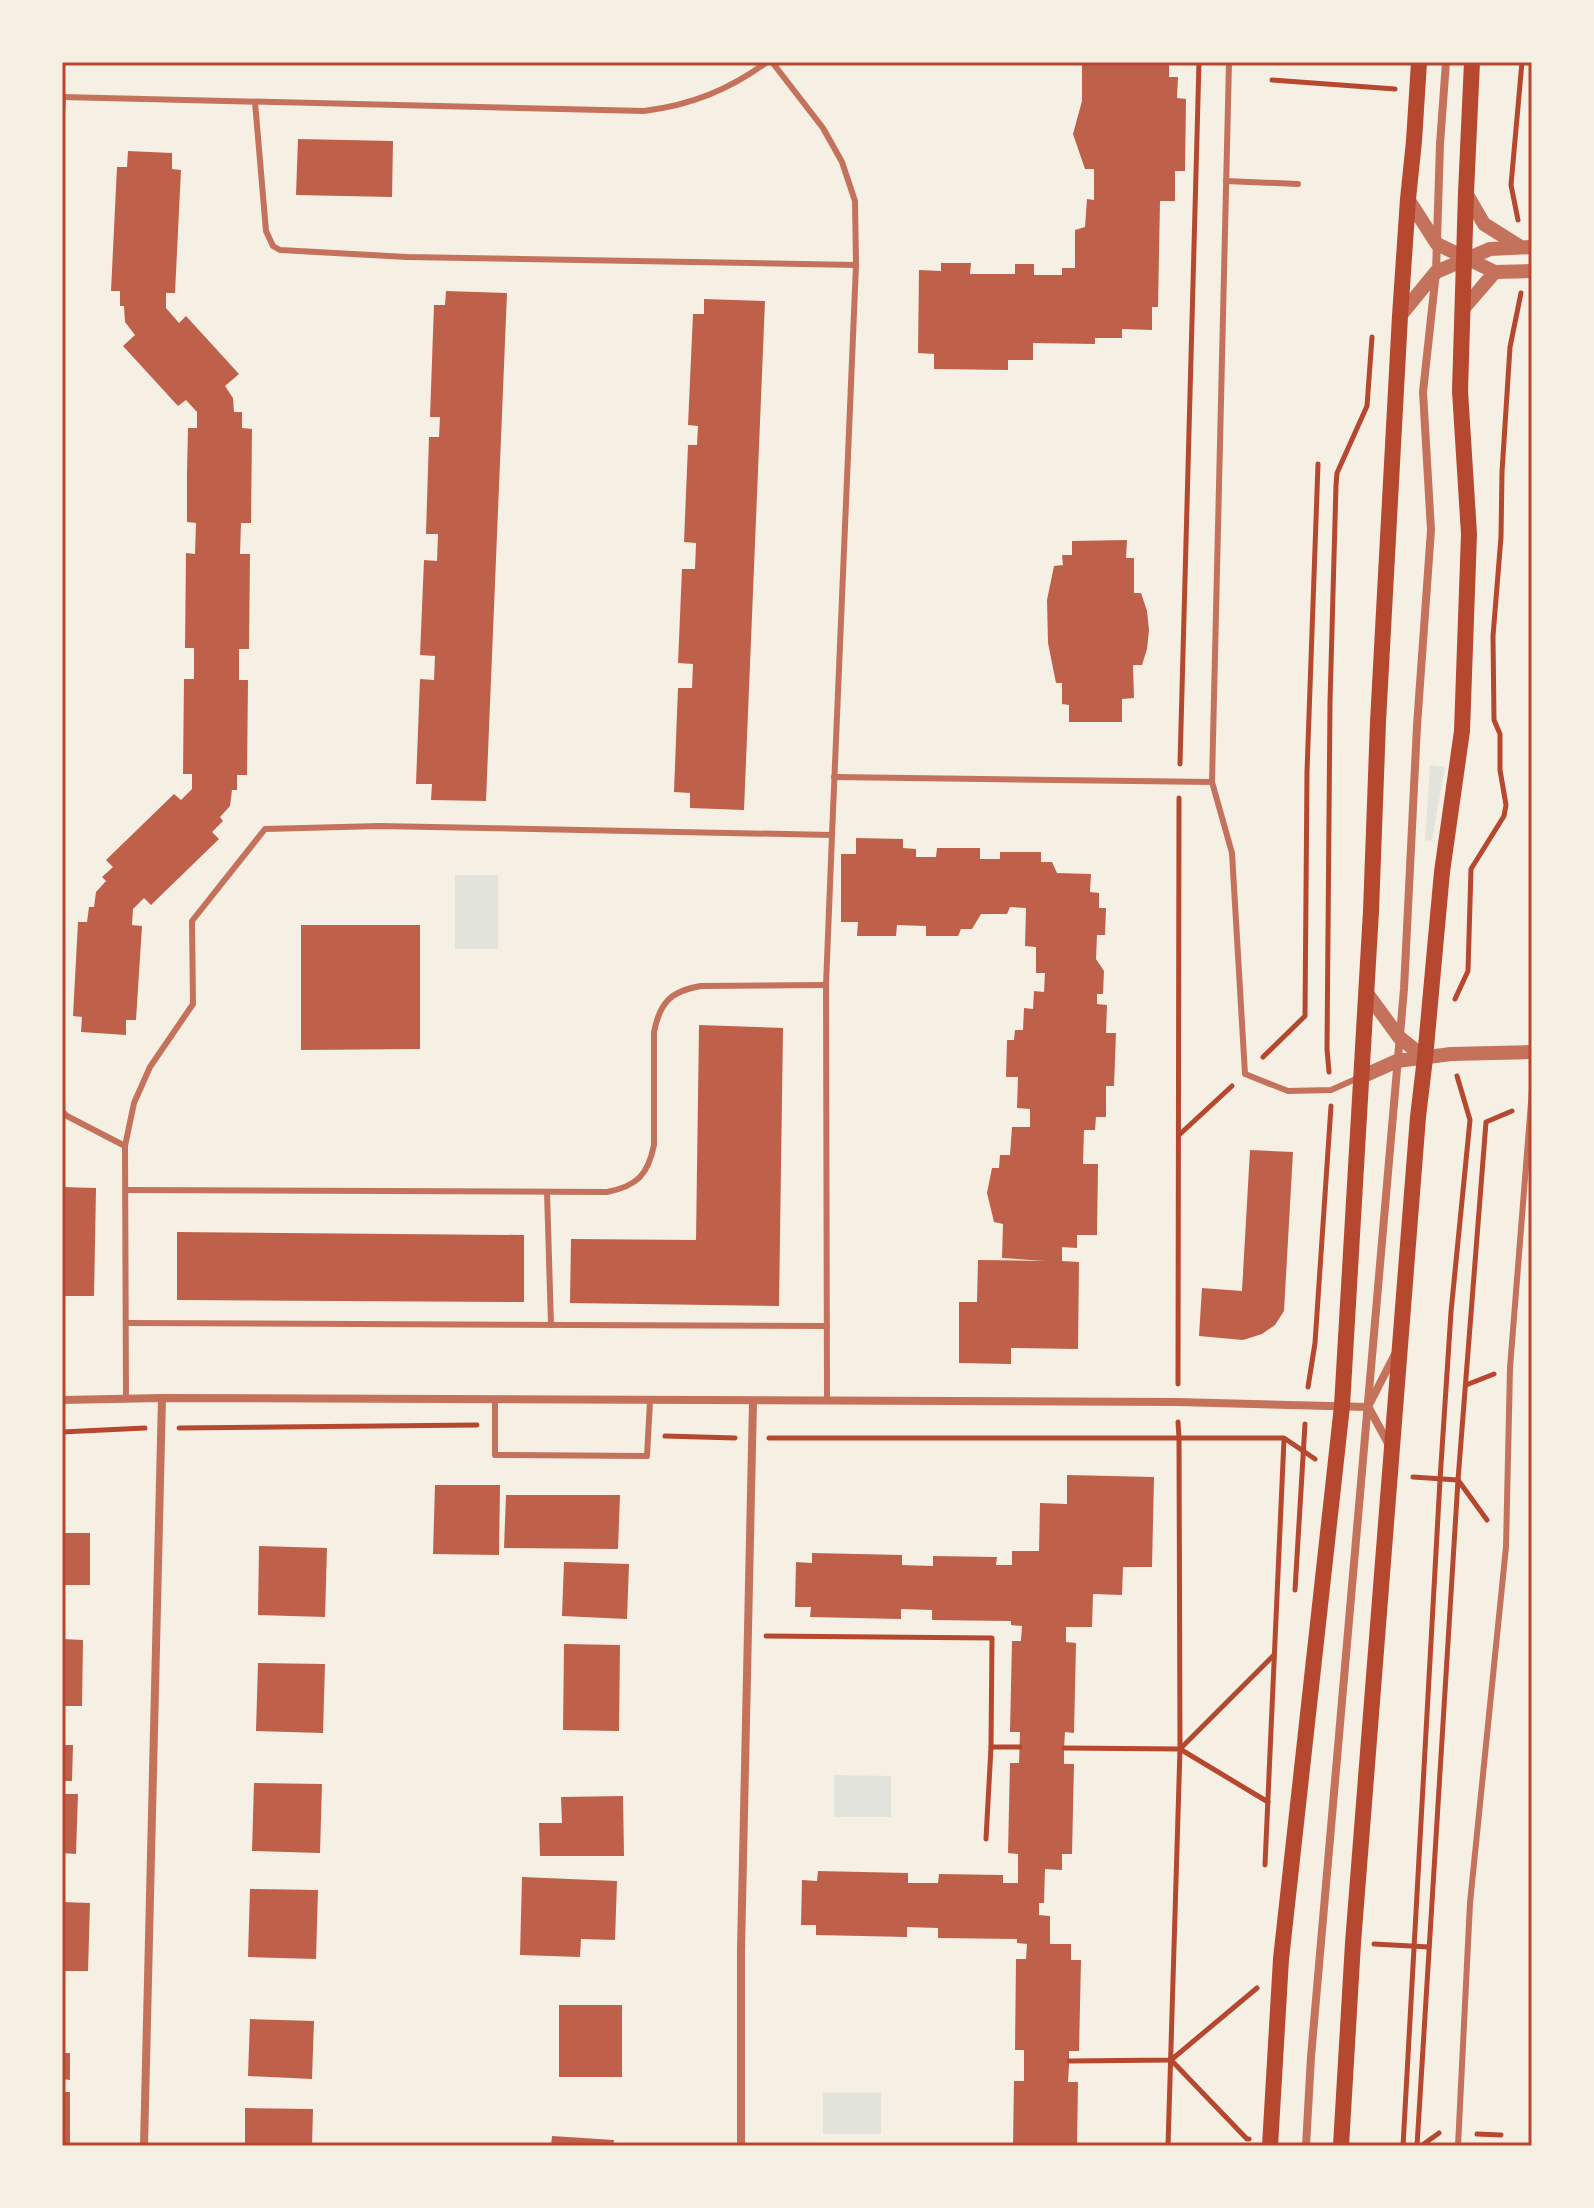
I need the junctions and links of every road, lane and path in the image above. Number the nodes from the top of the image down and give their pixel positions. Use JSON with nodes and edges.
{"nodes":[{"id":1,"x":770,"y":62,"type":"edge"},
{"id":2,"x":1199,"y":62,"type":"edge"},
{"id":3,"x":1229,"y":62,"type":"edge"},
{"id":4,"x":1419,"y":62,"type":"edge"},
{"id":5,"x":1446,"y":62,"type":"edge"},
{"id":6,"x":1472,"y":62,"type":"edge"},
{"id":7,"x":1522,"y":62,"type":"edge"},
{"id":8,"x":1272,"y":80,"type":"dead end"},
{"id":9,"x":1403,"y":89,"type":"dead end"},
{"id":10,"x":62,"y":97,"type":"edge"},
{"id":11,"x":255,"y":102,"type":"junction"},
{"id":12,"x":62,"y":113,"type":"edge"},
{"id":13,"x":1226,"y":181,"type":"junction"},
{"id":14,"x":1298,"y":184,"type":"dead end"},
{"id":15,"x":1466,"y":193,"type":"junction"},
{"id":16,"x":1408,"y":199,"type":"junction"},
{"id":17,"x":1437,"y":244,"type":"junction"},
{"id":18,"x":1525,"y":246,"type":"edge"},
{"id":19,"x":1465,"y":259,"type":"junction"},
{"id":20,"x":856,"y":265,"type":"junction"},
{"id":21,"x":1528,"y":271,"type":"edge"},
{"id":22,"x":1436,"y":272,"type":"junction"},
{"id":23,"x":1495,"y":272,"type":"junction"},
{"id":24,"x":1463,"y":309,"type":"junction"},
{"id":25,"x":1400,"y":316,"type":"junction"},
{"id":26,"x":1318,"y":464,"type":"dead end"},
{"id":27,"x":834,"y":777,"type":"junction"},
{"id":28,"x":1179,"y":782,"type":"junction"},
{"id":29,"x":1212,"y":782,"type":"junction"},
{"id":30,"x":832,"y":835,"type":"junction"},
{"id":31,"x":826,"y":985,"type":"junction"},
{"id":32,"x":1366,"y":992,"type":"junction"},
{"id":33,"x":1453,"y":1005,"type":"dead end"},
{"id":34,"x":1399,"y":1037,"type":"junction"},
{"id":35,"x":1532,"y":1052,"type":"edge"},
{"id":36,"x":1451,"y":1054,"type":"junction"},
{"id":37,"x":1425,"y":1058,"type":"junction"},
{"id":38,"x":1397,"y":1061,"type":"junction"},
{"id":39,"x":1245,"y":1074,"type":"junction"},
{"id":40,"x":1361,"y":1077,"type":"junction"},
{"id":41,"x":1532,"y":1090,"type":"edge"},
{"id":42,"x":62,"y":1111,"type":"edge"},
{"id":43,"x":1486,"y":1122,"type":"dead end"},
{"id":44,"x":1179,"y":1135,"type":"junction"},
{"id":45,"x":125,"y":1146,"type":"junction"},
{"id":46,"x":126,"y":1190,"type":"junction"},
{"id":47,"x":547,"y":1192,"type":"junction"},
{"id":48,"x":127,"y":1323,"type":"junction"},
{"id":49,"x":551,"y":1325,"type":"junction"},
{"id":50,"x":827,"y":1326,"type":"junction"},
{"id":51,"x":1399,"y":1346,"type":"junction"},
{"id":52,"x":1510,"y":1368,"type":"junction"},
{"id":53,"x":1466,"y":1385,"type":"junction"},
{"id":54,"x":126,"y":1398,"type":"junction"},
{"id":55,"x":162,"y":1398,"type":"junction"},
{"id":56,"x":62,"y":1400,"type":"edge"},
{"id":57,"x":495,"y":1400,"type":"junction"},
{"id":58,"x":650,"y":1401,"type":"junction"},
{"id":59,"x":753,"y":1401,"type":"junction"},
{"id":60,"x":827,"y":1401,"type":"junction"},
{"id":61,"x":1177,"y":1402,"type":"junction"},
{"id":62,"x":1342,"y":1406,"type":"junction"},
{"id":63,"x":1368,"y":1407,"type":"junction"},
{"id":64,"x":495,"y":1425,"type":"junction"},
{"id":65,"x":162,"y":1428,"type":"junction"},
{"id":66,"x":62,"y":1432,"type":"edge"},
{"id":67,"x":648,"y":1436,"type":"junction"},
{"id":68,"x":752,"y":1438,"type":"junction"},
{"id":69,"x":1179,"y":1438,"type":"junction"},
{"id":70,"x":1284,"y":1438,"type":"junction"},
{"id":71,"x":1391,"y":1450,"type":"junction"},
{"id":72,"x":1335,"y":1472,"type":"junction"},
{"id":73,"x":1390,"y":1474,"type":"junction"},
{"id":74,"x":1440,"y":1480,"type":"junction"},
{"id":75,"x":1458,"y":1480,"type":"junction"},
{"id":76,"x":1506,"y":1547,"type":"junction"},
{"id":77,"x":748,"y":1635,"type":"junction"},
{"id":78,"x":1273,"y":1656,"type":"junction"},
{"id":79,"x":991,"y":1747,"type":"junction"},
{"id":80,"x":1020,"y":1747,"type":"dead end"},
{"id":81,"x":1064,"y":1748,"type":"dead end"},
{"id":82,"x":1180,"y":1749,"type":"junction"},
{"id":83,"x":1269,"y":1803,"type":"junction"},
{"id":84,"x":986,"y":1839,"type":"dead end"},
{"id":85,"x":1264,"y":1879,"type":"dead end"},
{"id":86,"x":1353,"y":1943,"type":"junction"},
{"id":87,"x":1413,"y":1946,"type":"junction"},
{"id":88,"x":1429,"y":1947,"type":"junction"},
{"id":89,"x":1256,"y":2002,"type":"dead end"},
{"id":90,"x":1171,"y":2060,"type":"junction"},
{"id":91,"x":1069,"y":2061,"type":"dead end"},
{"id":92,"x":1248,"y":2123,"type":"dead end"},
{"id":93,"x":1246,"y":2142,"type":"edge"},
{"id":94,"x":144,"y":2146,"type":"edge"},
{"id":95,"x":741,"y":2146,"type":"edge"},
{"id":96,"x":1168,"y":2146,"type":"edge"},
{"id":97,"x":1270,"y":2146,"type":"edge"},
{"id":98,"x":1306,"y":2146,"type":"edge"},
{"id":99,"x":1341,"y":2146,"type":"edge"},
{"id":100,"x":1403,"y":2146,"type":"edge"},
{"id":101,"x":1417,"y":2146,"type":"edge"},
{"id":102,"x":1458,"y":2146,"type":"edge"}],
"edges":[{"from":1,"to":11,"type":"lane"},
{"from":1,"to":20,"type":"lane"},
{"from":2,"to":28,"type":"path"},
{"from":3,"to":13,"type":"lane"},
{"from":4,"to":16,"type":"main road"},
{"from":5,"to":17,"type":"street"},
{"from":6,"to":15,"type":"main road"},
{"from":7,"to":18,"type":"path"},
{"from":8,"to":9,"type":"path"},
{"from":10,"to":11,"type":"lane"},
{"from":10,"to":12,"type":"lane"},
{"from":11,"to":20,"type":"lane"},
{"from":13,"to":14,"type":"lane"},
{"from":13,"to":29,"type":"lane"},
{"from":15,"to":18,"type":"street"},
{"from":15,"to":19,"type":"main road"},
{"from":16,"to":17,"type":"street"},
{"from":16,"to":25,"type":"main road"},
{"from":17,"to":19,"type":"street"},
{"from":17,"to":22,"type":"street"},
{"from":18,"to":19,"type":"street"},
{"from":19,"to":22,"type":"street"},
{"from":19,"to":23,"type":"street"},
{"from":19,"to":24,"type":"main road"},
{"from":20,"to":27,"type":"lane"},
{"from":21,"to":23,"type":"street"},
{"from":21,"to":33,"type":"path"},
{"from":22,"to":25,"type":"street"},
{"from":22,"to":34,"type":"street"},
{"from":23,"to":24,"type":"street"},
{"from":24,"to":37,"type":"main road"},
{"from":25,"to":32,"type":"main road"},
{"from":26,"to":39,"type":"path"},
{"from":27,"to":28,"type":"lane"},
{"from":27,"to":30,"type":"lane"},
{"from":28,"to":29,"type":"lane"},
{"from":28,"to":44,"type":"path"},
{"from":29,"to":39,"type":"lane"},
{"from":30,"to":31,"type":"lane"},
{"from":30,"to":45,"type":"lane"},
{"from":31,"to":47,"type":"lane"},
{"from":31,"to":50,"type":"lane"},
{"from":32,"to":34,"type":"street"},
{"from":32,"to":40,"type":"main road"},
{"from":34,"to":37,"type":"street"},
{"from":34,"to":38,"type":"street"},
{"from":35,"to":36,"type":"street"},
{"from":36,"to":37,"type":"street"},
{"from":36,"to":74,"type":"path"},
{"from":37,"to":38,"type":"street"},
{"from":37,"to":51,"type":"main road"},
{"from":38,"to":40,"type":"street"},
{"from":38,"to":63,"type":"street"},
{"from":39,"to":40,"type":"lane"},
{"from":39,"to":44,"type":"path"},
{"from":40,"to":62,"type":"main road"},
{"from":41,"to":52,"type":"lane"},
{"from":42,"to":45,"type":"lane"},
{"from":43,"to":53,"type":"path"},
{"from":44,"to":61,"type":"path"},
{"from":45,"to":46,"type":"lane"},
{"from":46,"to":47,"type":"lane"},
{"from":46,"to":48,"type":"lane"},
{"from":47,"to":49,"type":"lane"},
{"from":48,"to":49,"type":"lane"},
{"from":48,"to":54,"type":"lane"},
{"from":49,"to":50,"type":"lane"},
{"from":50,"to":60,"type":"lane"},
{"from":51,"to":63,"type":"street"},
{"from":51,"to":71,"type":"main road"},
{"from":52,"to":53,"type":"path"},
{"from":52,"to":76,"type":"lane"},
{"from":53,"to":75,"type":"path"},
{"from":54,"to":55,"type":"street"},
{"from":54,"to":56,"type":"street"},
{"from":55,"to":57,"type":"street"},
{"from":55,"to":65,"type":"street"},
{"from":57,"to":58,"type":"street"},
{"from":57,"to":64,"type":"lane"},
{"from":58,"to":59,"type":"street"},
{"from":58,"to":67,"type":"lane"},
{"from":59,"to":60,"type":"street"},
{"from":59,"to":68,"type":"street"},
{"from":60,"to":61,"type":"street"},
{"from":61,"to":62,"type":"street"},
{"from":61,"to":69,"type":"path"},
{"from":62,"to":63,"type":"street"},
{"from":62,"to":72,"type":"main road"},
{"from":63,"to":71,"type":"street"},
{"from":63,"to":98,"type":"street"},
{"from":64,"to":65,"type":"path"},
{"from":64,"to":67,"type":"lane"},
{"from":65,"to":66,"type":"path"},
{"from":65,"to":94,"type":"street"},
{"from":67,"to":68,"type":"path"},
{"from":68,"to":69,"type":"path"},
{"from":68,"to":77,"type":"street"},
{"from":69,"to":70,"type":"path"},
{"from":69,"to":82,"type":"path"},
{"from":70,"to":72,"type":"path"},
{"from":70,"to":78,"type":"path"},
{"from":71,"to":73,"type":"main road"},
{"from":72,"to":97,"type":"main road"},
{"from":73,"to":74,"type":"path"},
{"from":73,"to":86,"type":"main road"},
{"from":74,"to":75,"type":"path"},
{"from":74,"to":87,"type":"path"},
{"from":75,"to":76,"type":"path"},
{"from":75,"to":88,"type":"path"},
{"from":76,"to":102,"type":"lane"},
{"from":77,"to":79,"type":"path"},
{"from":77,"to":95,"type":"street"},
{"from":78,"to":82,"type":"path"},
{"from":78,"to":83,"type":"path"},
{"from":79,"to":80,"type":"path"},
{"from":79,"to":84,"type":"path"},
{"from":81,"to":82,"type":"path"},
{"from":82,"to":83,"type":"path"},
{"from":82,"to":90,"type":"path"},
{"from":83,"to":85,"type":"path"},
{"from":86,"to":87,"type":"path"},
{"from":86,"to":99,"type":"main road"},
{"from":87,"to":88,"type":"path"},
{"from":87,"to":100,"type":"path"},
{"from":88,"to":101,"type":"path"},
{"from":89,"to":90,"type":"path"},
{"from":90,"to":91,"type":"path"},
{"from":90,"to":93,"type":"path"},
{"from":90,"to":96,"type":"path"},
{"from":92,"to":93,"type":"path"}]}
